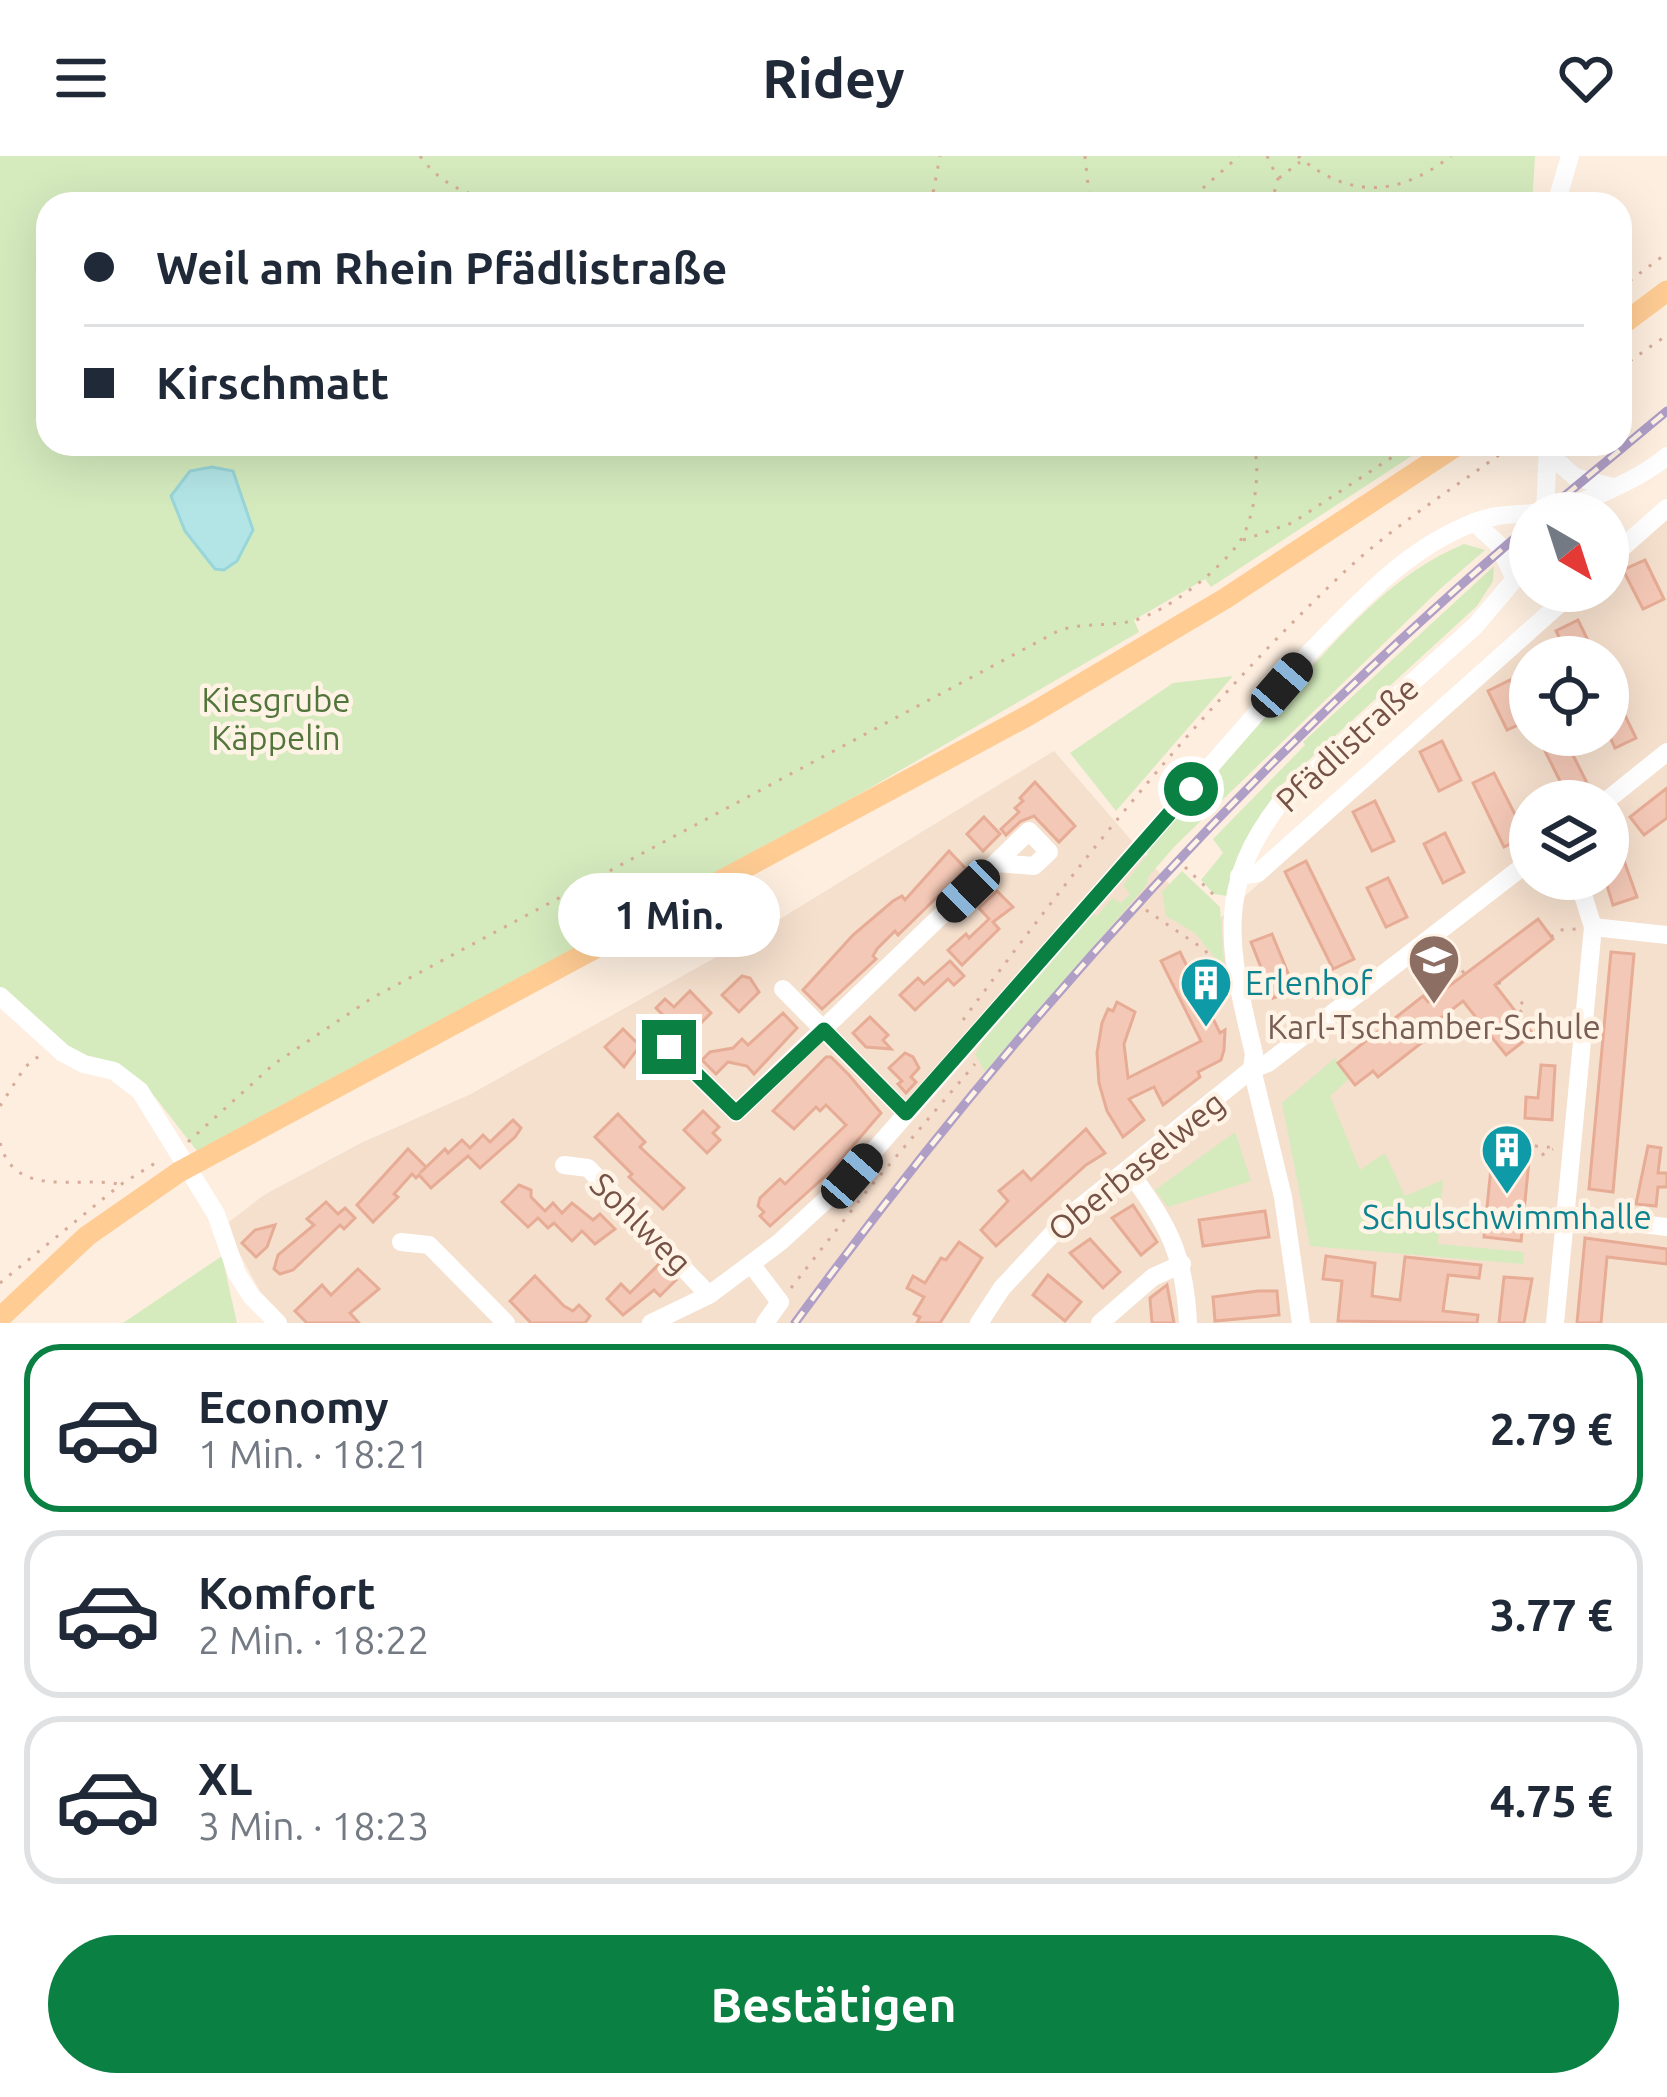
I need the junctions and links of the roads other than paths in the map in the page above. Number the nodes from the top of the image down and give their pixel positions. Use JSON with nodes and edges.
{"nodes":[{"id":1,"x":1570,"y":156,"type":"edge"},
{"id":2,"x":1560,"y":192,"type":"edge"},
{"id":3,"x":1667,"y":291,"type":"edge"},
{"id":4,"x":1632,"y":317,"type":"edge"},
{"id":5,"x":1441,"y":456,"type":"edge"},
{"id":6,"x":1549,"y":456,"type":"edge"},
{"id":7,"x":1555,"y":456,"type":"edge"},
{"id":8,"x":1667,"y":456,"type":"edge"},
{"id":9,"x":1612,"y":488,"type":"junction"},
{"id":10,"x":1547,"y":492,"type":"edge"},
{"id":11,"x":1601,"y":492,"type":"edge"},
{"id":12,"x":1667,"y":508,"type":"edge"},
{"id":13,"x":1509,"y":515,"type":"edge"},
{"id":14,"x":1474,"y":522,"type":"junction"},
{"id":15,"x":1629,"y":541,"type":"edge"},
{"id":16,"x":1509,"y":567,"type":"edge"},
{"id":17,"x":1509,"y":586,"type":"edge"},
{"id":18,"x":1550,"y":612,"type":"edge"},
{"id":19,"x":1667,"y":752,"type":"edge"},
{"id":20,"x":1629,"y":783,"type":"edge"},
{"id":21,"x":997,"y":863,"type":"dead end"},
{"id":22,"x":1239,"y":876,"type":"junction"},
{"id":23,"x":1509,"y":877,"type":"edge"},
{"id":24,"x":1581,"y":900,"type":"edge"},
{"id":25,"x":1584,"y":928,"type":"junction"},
{"id":26,"x":1667,"y":934,"type":"edge"},
{"id":27,"x":783,"y":989,"type":"dead end"},
{"id":28,"x":0,"y":996,"type":"edge"},
{"id":29,"x":824,"y":1030,"type":"junction"},
{"id":30,"x":669,"y":1047,"type":"dead end"},
{"id":31,"x":1252,"y":1069,"type":"junction"},
{"id":32,"x":906,"y":1113,"type":"junction"},
{"id":33,"x":564,"y":1165,"type":"dead end"},
{"id":34,"x":1128,"y":1170,"type":"junction"},
{"id":35,"x":1567,"y":1215,"type":"junction"},
{"id":36,"x":1667,"y":1227,"type":"edge"},
{"id":37,"x":401,"y":1242,"type":"dead end"},
{"id":38,"x":751,"y":1264,"type":"junction"},
{"id":39,"x":1182,"y":1264,"type":"junction"},
{"id":40,"x":710,"y":1295,"type":"junction"},
{"id":41,"x":0,"y":1318,"type":"edge"},
{"id":42,"x":278,"y":1323,"type":"edge"},
{"id":43,"x":506,"y":1323,"type":"edge"},
{"id":44,"x":651,"y":1323,"type":"edge"},
{"id":45,"x":765,"y":1323,"type":"edge"},
{"id":46,"x":980,"y":1323,"type":"edge"},
{"id":47,"x":1100,"y":1323,"type":"edge"},
{"id":48,"x":1188,"y":1323,"type":"edge"},
{"id":49,"x":1300,"y":1323,"type":"edge"},
{"id":50,"x":1556,"y":1323,"type":"edge"}],
"edges":[{"from":1,"to":2,"type":"street"},
{"from":3,"to":4,"type":"main road"},
{"from":5,"to":41,"type":"main road"},
{"from":6,"to":10,"type":"street"},
{"from":7,"to":9,"type":"street"},
{"from":8,"to":9,"type":"street"},
{"from":9,"to":11,"type":"street"},
{"from":12,"to":15,"type":"street"},
{"from":13,"to":14,"type":"street"},
{"from":14,"to":16,"type":"street"},
{"from":14,"to":32,"type":"street"},
{"from":17,"to":22,"type":"street","name":"Pfädlistraße"},
{"from":18,"to":22,"type":"street"},
{"from":19,"to":20,"type":"street"},
{"from":21,"to":29,"type":"street"},
{"from":22,"to":31,"type":"street","name":"Pfädlistraße"},
{"from":23,"to":31,"type":"street","name":"Oberbaselweg"},
{"from":24,"to":25,"type":"street"},
{"from":25,"to":26,"type":"street"},
{"from":25,"to":35,"type":"street"},
{"from":27,"to":29,"type":"street"},
{"from":28,"to":42,"type":"street"},
{"from":29,"to":30,"type":"street"},
{"from":29,"to":32,"type":"street"},
{"from":31,"to":34,"type":"street","name":"Oberbaselweg"},
{"from":31,"to":49,"type":"street","name":"Pfädlistraße"},
{"from":32,"to":38,"type":"street"},
{"from":33,"to":40,"type":"street","name":"Sohlweg"},
{"from":34,"to":39,"type":"street"},
{"from":34,"to":46,"type":"street","name":"Oberbaselweg"},
{"from":35,"to":36,"type":"street"},
{"from":35,"to":50,"type":"street"},
{"from":37,"to":43,"type":"street"},
{"from":38,"to":40,"type":"street"},
{"from":38,"to":45,"type":"street"},
{"from":39,"to":47,"type":"street"},
{"from":39,"to":48,"type":"street"},
{"from":40,"to":44,"type":"street"}]}
